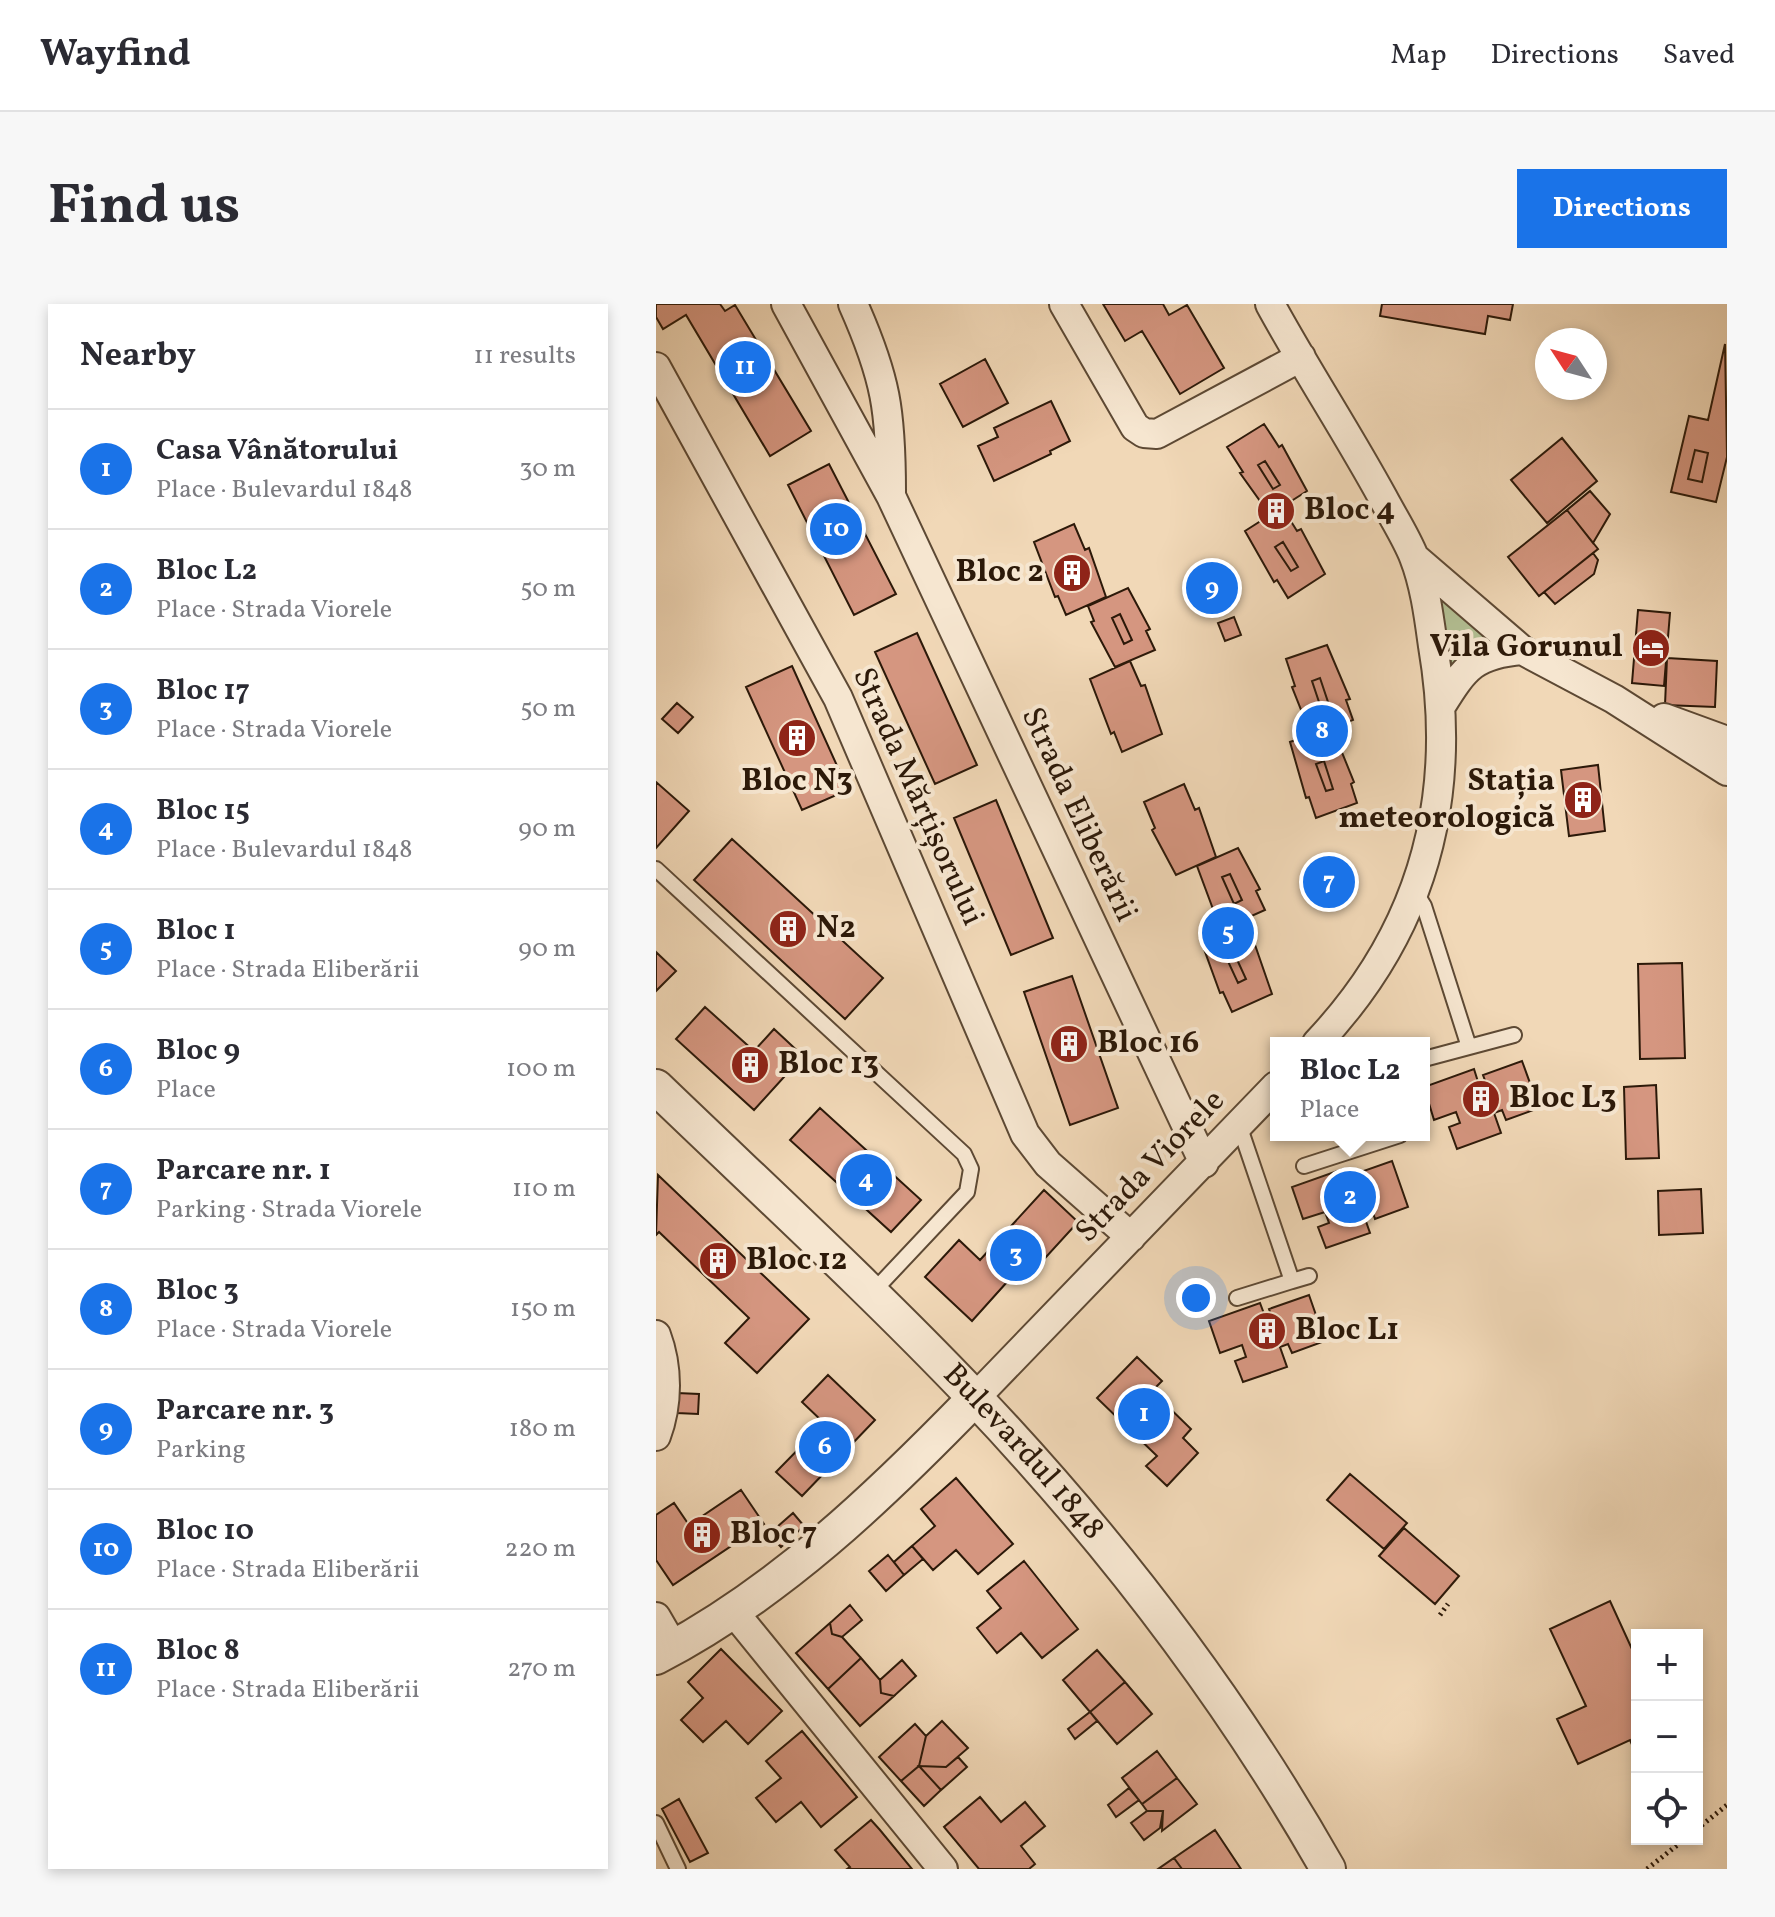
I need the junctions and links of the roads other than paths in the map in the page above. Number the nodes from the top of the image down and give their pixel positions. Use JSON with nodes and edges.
{"nodes":[{"id":1,"x":786,"y":304,"type":"edge"},
{"id":2,"x":853,"y":304,"type":"edge"},
{"id":3,"x":1064,"y":304,"type":"edge"},
{"id":4,"x":1270,"y":304,"type":"edge"},
{"id":5,"x":1301,"y":357,"type":"junction"},
{"id":6,"x":656,"y":367,"type":"edge"},
{"id":7,"x":891,"y":496,"type":"junction"},
{"id":8,"x":1414,"y":557,"type":"junction"},
{"id":9,"x":1522,"y":650,"type":"junction"},
{"id":10,"x":1614,"y":699,"type":"junction"},
{"id":11,"x":1441,"y":706,"type":"junction"},
{"id":12,"x":1727,"y":741,"type":"edge"},
{"id":13,"x":1727,"y":771,"type":"edge"},
{"id":14,"x":656,"y":869,"type":"edge"},
{"id":15,"x":1416,"y":893,"type":"junction"},
{"id":16,"x":1514,"y":1035,"type":"dead end"},
{"id":17,"x":1327,"y":1037,"type":"edge"},
{"id":18,"x":1469,"y":1047,"type":"junction"},
{"id":19,"x":1430,"y":1057,"type":"edge"},
{"id":20,"x":656,"y":1087,"type":"edge"},
{"id":21,"x":1270,"y":1092,"type":"edge"},
{"id":22,"x":1239,"y":1125,"type":"junction"},
{"id":23,"x":1362,"y":1141,"type":"edge"},
{"id":24,"x":1204,"y":1163,"type":"junction"},
{"id":25,"x":1304,"y":1166,"type":"dead end"},
{"id":26,"x":1131,"y":1237,"type":"junction"},
{"id":27,"x":1309,"y":1276,"type":"dead end"},
{"id":28,"x":1292,"y":1281,"type":"junction"},
{"id":29,"x":871,"y":1295,"type":"junction"},
{"id":30,"x":1237,"y":1298,"type":"dead end"},
{"id":31,"x":656,"y":1335,"type":"edge"},
{"id":32,"x":975,"y":1398,"type":"junction"},
{"id":33,"x":656,"y":1436,"type":"edge"},
{"id":34,"x":733,"y":1611,"type":"junction"},
{"id":35,"x":656,"y":1617,"type":"edge"},
{"id":36,"x":665,"y":1653,"type":"edge"},
{"id":37,"x":656,"y":1823,"type":"edge"},
{"id":38,"x":678,"y":1869,"type":"edge"},
{"id":39,"x":943,"y":1869,"type":"edge"},
{"id":40,"x":1328,"y":1869,"type":"edge"}],
"edges":[{"from":1,"to":7,"type":"street","name":"Strada Eliberării"},
{"from":2,"to":7,"type":"street","name":"Strada Eliberării"},
{"from":3,"to":5,"type":"street"},
{"from":4,"to":5,"type":"street"},
{"from":5,"to":8,"type":"street"},
{"from":6,"to":26,"type":"street","name":"Strada Mărțișorului"},
{"from":7,"to":24,"type":"street","name":"Strada Eliberării"},
{"from":8,"to":9,"type":"street"},
{"from":8,"to":11,"type":"street"},
{"from":9,"to":10,"type":"street"},
{"from":9,"to":11,"type":"street"},
{"from":10,"to":12,"type":"street"},
{"from":10,"to":13,"type":"street"},
{"from":11,"to":15,"type":"street"},
{"from":14,"to":29,"type":"lane"},
{"from":15,"to":17,"type":"street"},
{"from":15,"to":18,"type":"lane"},
{"from":16,"to":18,"type":"lane"},
{"from":18,"to":19,"type":"lane"},
{"from":20,"to":29,"type":"street","name":"Bulevardul 1848"},
{"from":21,"to":22,"type":"street","name":"Strada Viorele"},
{"from":22,"to":24,"type":"street","name":"Strada Viorele"},
{"from":22,"to":28,"type":"lane"},
{"from":23,"to":25,"type":"lane"},
{"from":24,"to":26,"type":"street","name":"Strada Viorele"},
{"from":26,"to":32,"type":"street","name":"Strada Viorele"},
{"from":27,"to":28,"type":"lane"},
{"from":28,"to":30,"type":"lane"},
{"from":29,"to":32,"type":"street","name":"Bulevardul 1848"},
{"from":31,"to":33,"type":"street"},
{"from":32,"to":34,"type":"street"},
{"from":32,"to":40,"type":"street","name":"Bulevardul 1848"},
{"from":34,"to":36,"type":"street"},
{"from":34,"to":39,"type":"street"},
{"from":35,"to":36,"type":"street"},
{"from":37,"to":38,"type":"lane"}]}
